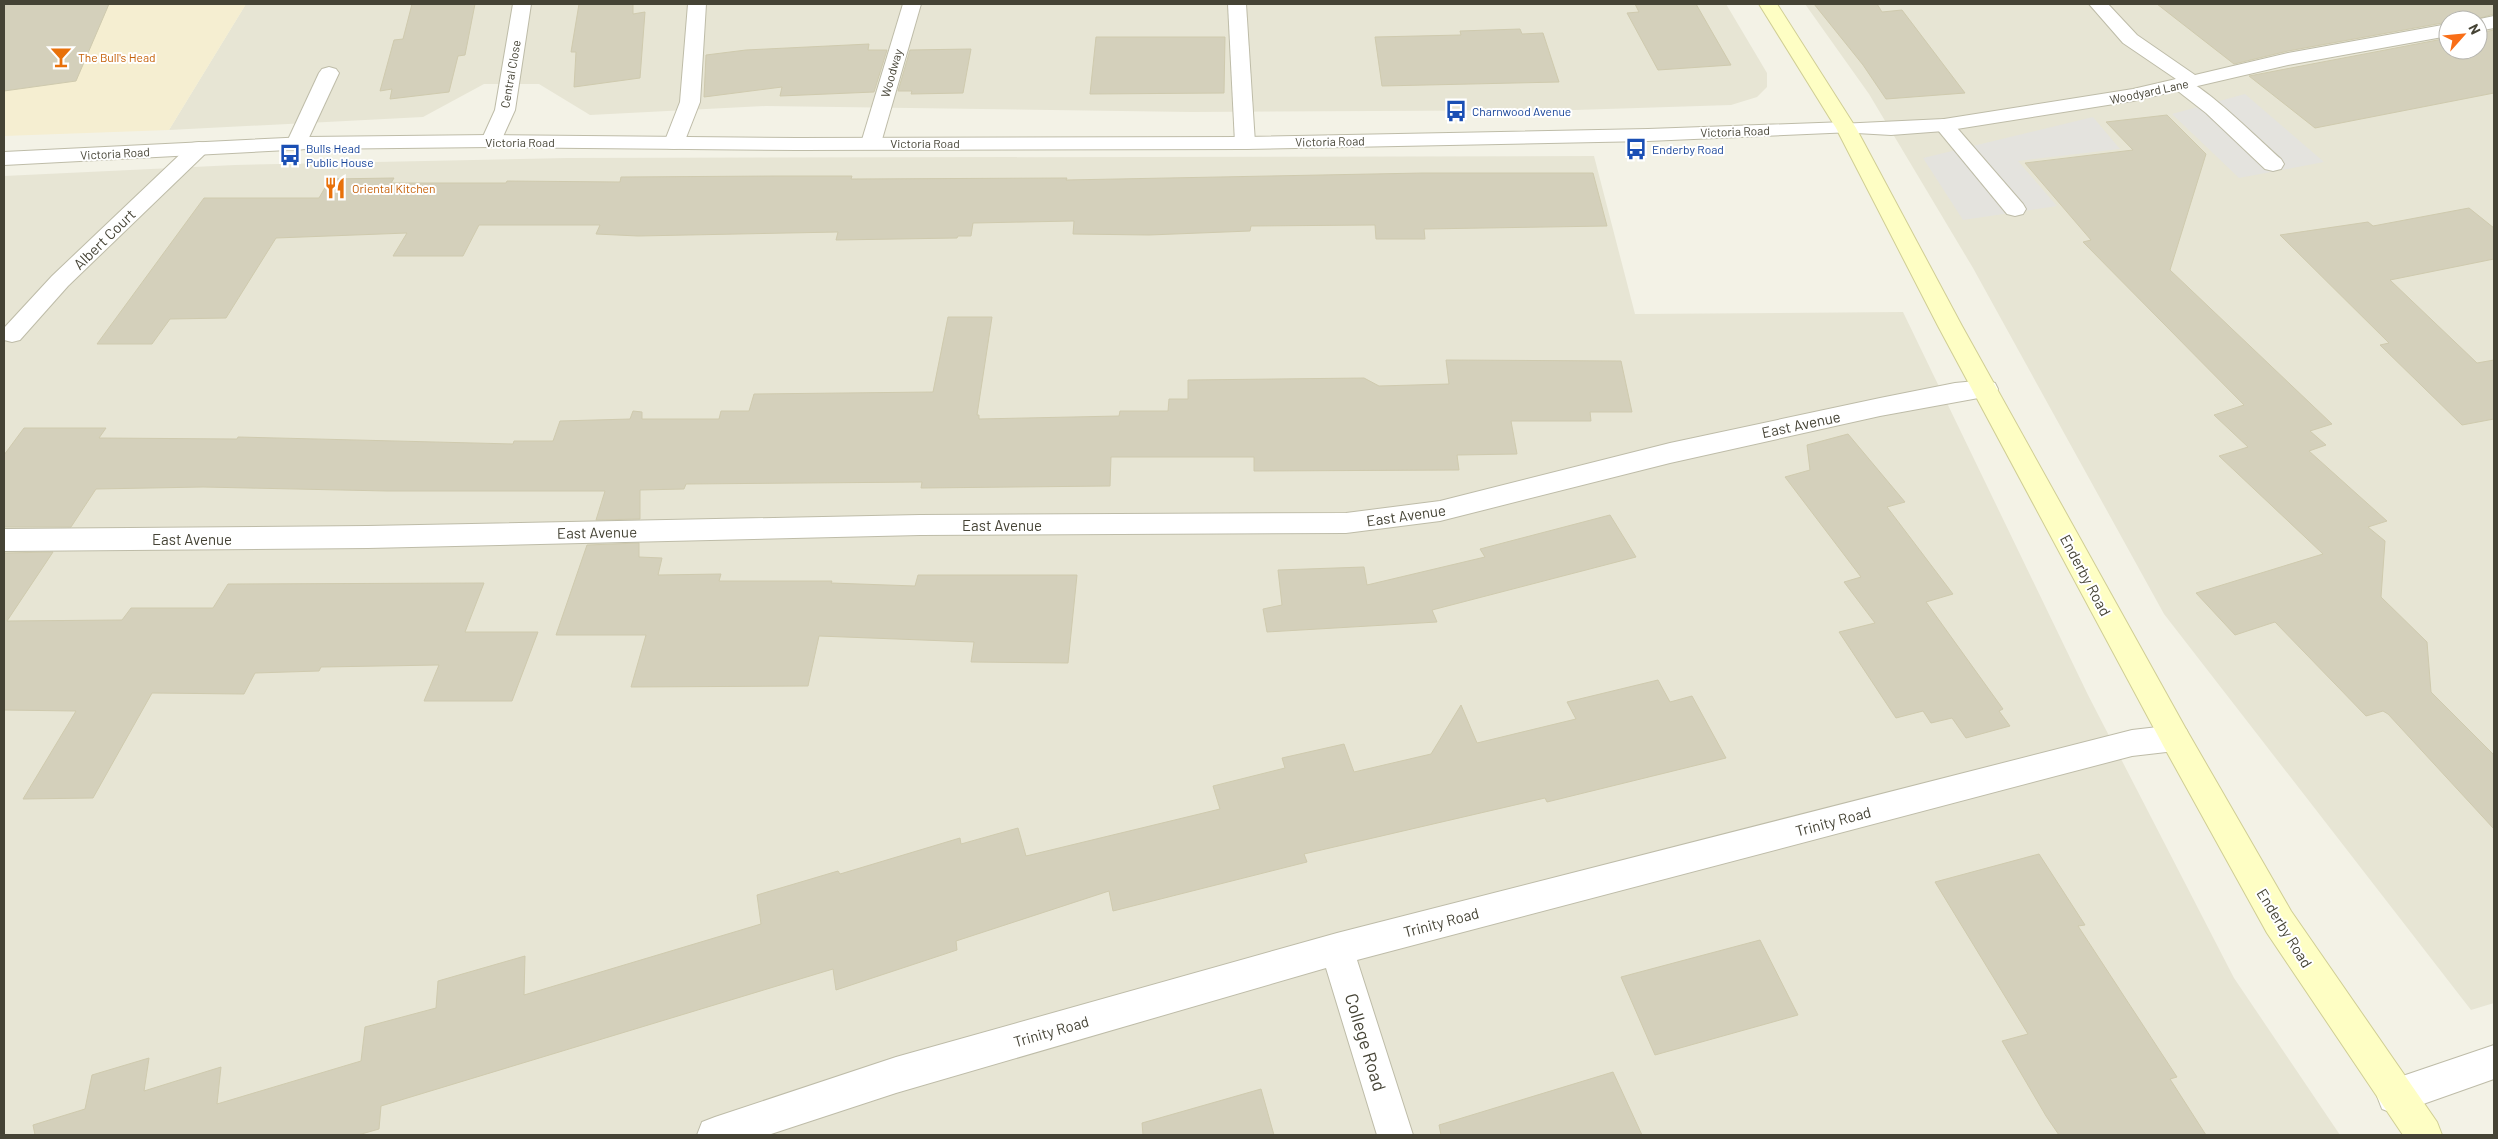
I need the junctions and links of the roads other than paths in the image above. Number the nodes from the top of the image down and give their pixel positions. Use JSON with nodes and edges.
{"nodes":[{"id":1,"x":522,"y":4,"type":"edge"},
{"id":2,"x":697,"y":4,"type":"edge"},
{"id":3,"x":912,"y":4,"type":"edge"},
{"id":4,"x":1237,"y":4,"type":"edge"},
{"id":5,"x":1768,"y":4,"type":"edge"},
{"id":6,"x":2098,"y":4,"type":"edge"},
{"id":7,"x":2438,"y":32,"type":"edge"},
{"id":8,"x":329,"y":72,"type":"dead end"},
{"id":9,"x":2187,"y":83,"type":"junction"},
{"id":10,"x":1944,"y":125,"type":"junction"},
{"id":11,"x":1846,"y":128,"type":"junction"},
{"id":12,"x":491,"y":141,"type":"junction"},
{"id":13,"x":1245,"y":142,"type":"junction"},
{"id":14,"x":674,"y":143,"type":"junction"},
{"id":15,"x":871,"y":143,"type":"junction"},
{"id":16,"x":296,"y":144,"type":"junction"},
{"id":17,"x":199,"y":148,"type":"junction"},
{"id":18,"x":4,"y":159,"type":"edge"},
{"id":19,"x":2273,"y":164,"type":"dead end"},
{"id":20,"x":2015,"y":209,"type":"dead end"},
{"id":21,"x":12,"y":334,"type":"dead end"},
{"id":22,"x":1986,"y":389,"type":"junction"},
{"id":23,"x":4,"y":540,"type":"edge"},
{"id":24,"x":2175,"y":738,"type":"junction"},
{"id":25,"x":1337,"y":949,"type":"junction"},
{"id":26,"x":2494,"y":1062,"type":"edge"},
{"id":27,"x":2395,"y":1096,"type":"junction"},
{"id":28,"x":715,"y":1135,"type":"edge"},
{"id":29,"x":1394,"y":1135,"type":"edge"},
{"id":30,"x":2424,"y":1135,"type":"edge"}],
"edges":[{"from":1,"to":12,"type":"street","name":"Central Close"},
{"from":2,"to":14,"type":"street"},
{"from":3,"to":15,"type":"street","name":"Woodway"},
{"from":4,"to":13,"type":"street"},
{"from":5,"to":11,"type":"main road","name":"Enderby Road"},
{"from":6,"to":9,"type":"street"},
{"from":7,"to":9,"type":"street","name":"Woodyard Lane"},
{"from":8,"to":16,"type":"street"},
{"from":9,"to":10,"type":"street","name":"Woodyard Lane"},
{"from":9,"to":19,"type":"street"},
{"from":10,"to":11,"type":"street","name":"Woodyard Lane"},
{"from":10,"to":20,"type":"street"},
{"from":11,"to":13,"type":"street","name":"Victoria Road"},
{"from":11,"to":22,"type":"main road","name":"Enderby Road"},
{"from":12,"to":14,"type":"street","name":"Victoria Road"},
{"from":12,"to":16,"type":"street","name":"Victoria Road"},
{"from":13,"to":15,"type":"street","name":"Victoria Road"},
{"from":14,"to":15,"type":"street","name":"Victoria Road"},
{"from":16,"to":17,"type":"street","name":"Victoria Road"},
{"from":17,"to":18,"type":"street","name":"Victoria Road"},
{"from":17,"to":21,"type":"street","name":"Albert Court"},
{"from":22,"to":23,"type":"street","name":"East Avenue"},
{"from":22,"to":24,"type":"main road","name":"Enderby Road"},
{"from":24,"to":25,"type":"street","name":"Trinity Road"},
{"from":24,"to":27,"type":"main road","name":"Enderby Road"},
{"from":25,"to":28,"type":"street","name":"Trinity Road"},
{"from":25,"to":29,"type":"street","name":"College Road"},
{"from":26,"to":27,"type":"street"},
{"from":27,"to":30,"type":"main road","name":"Enderby Road"}]}
